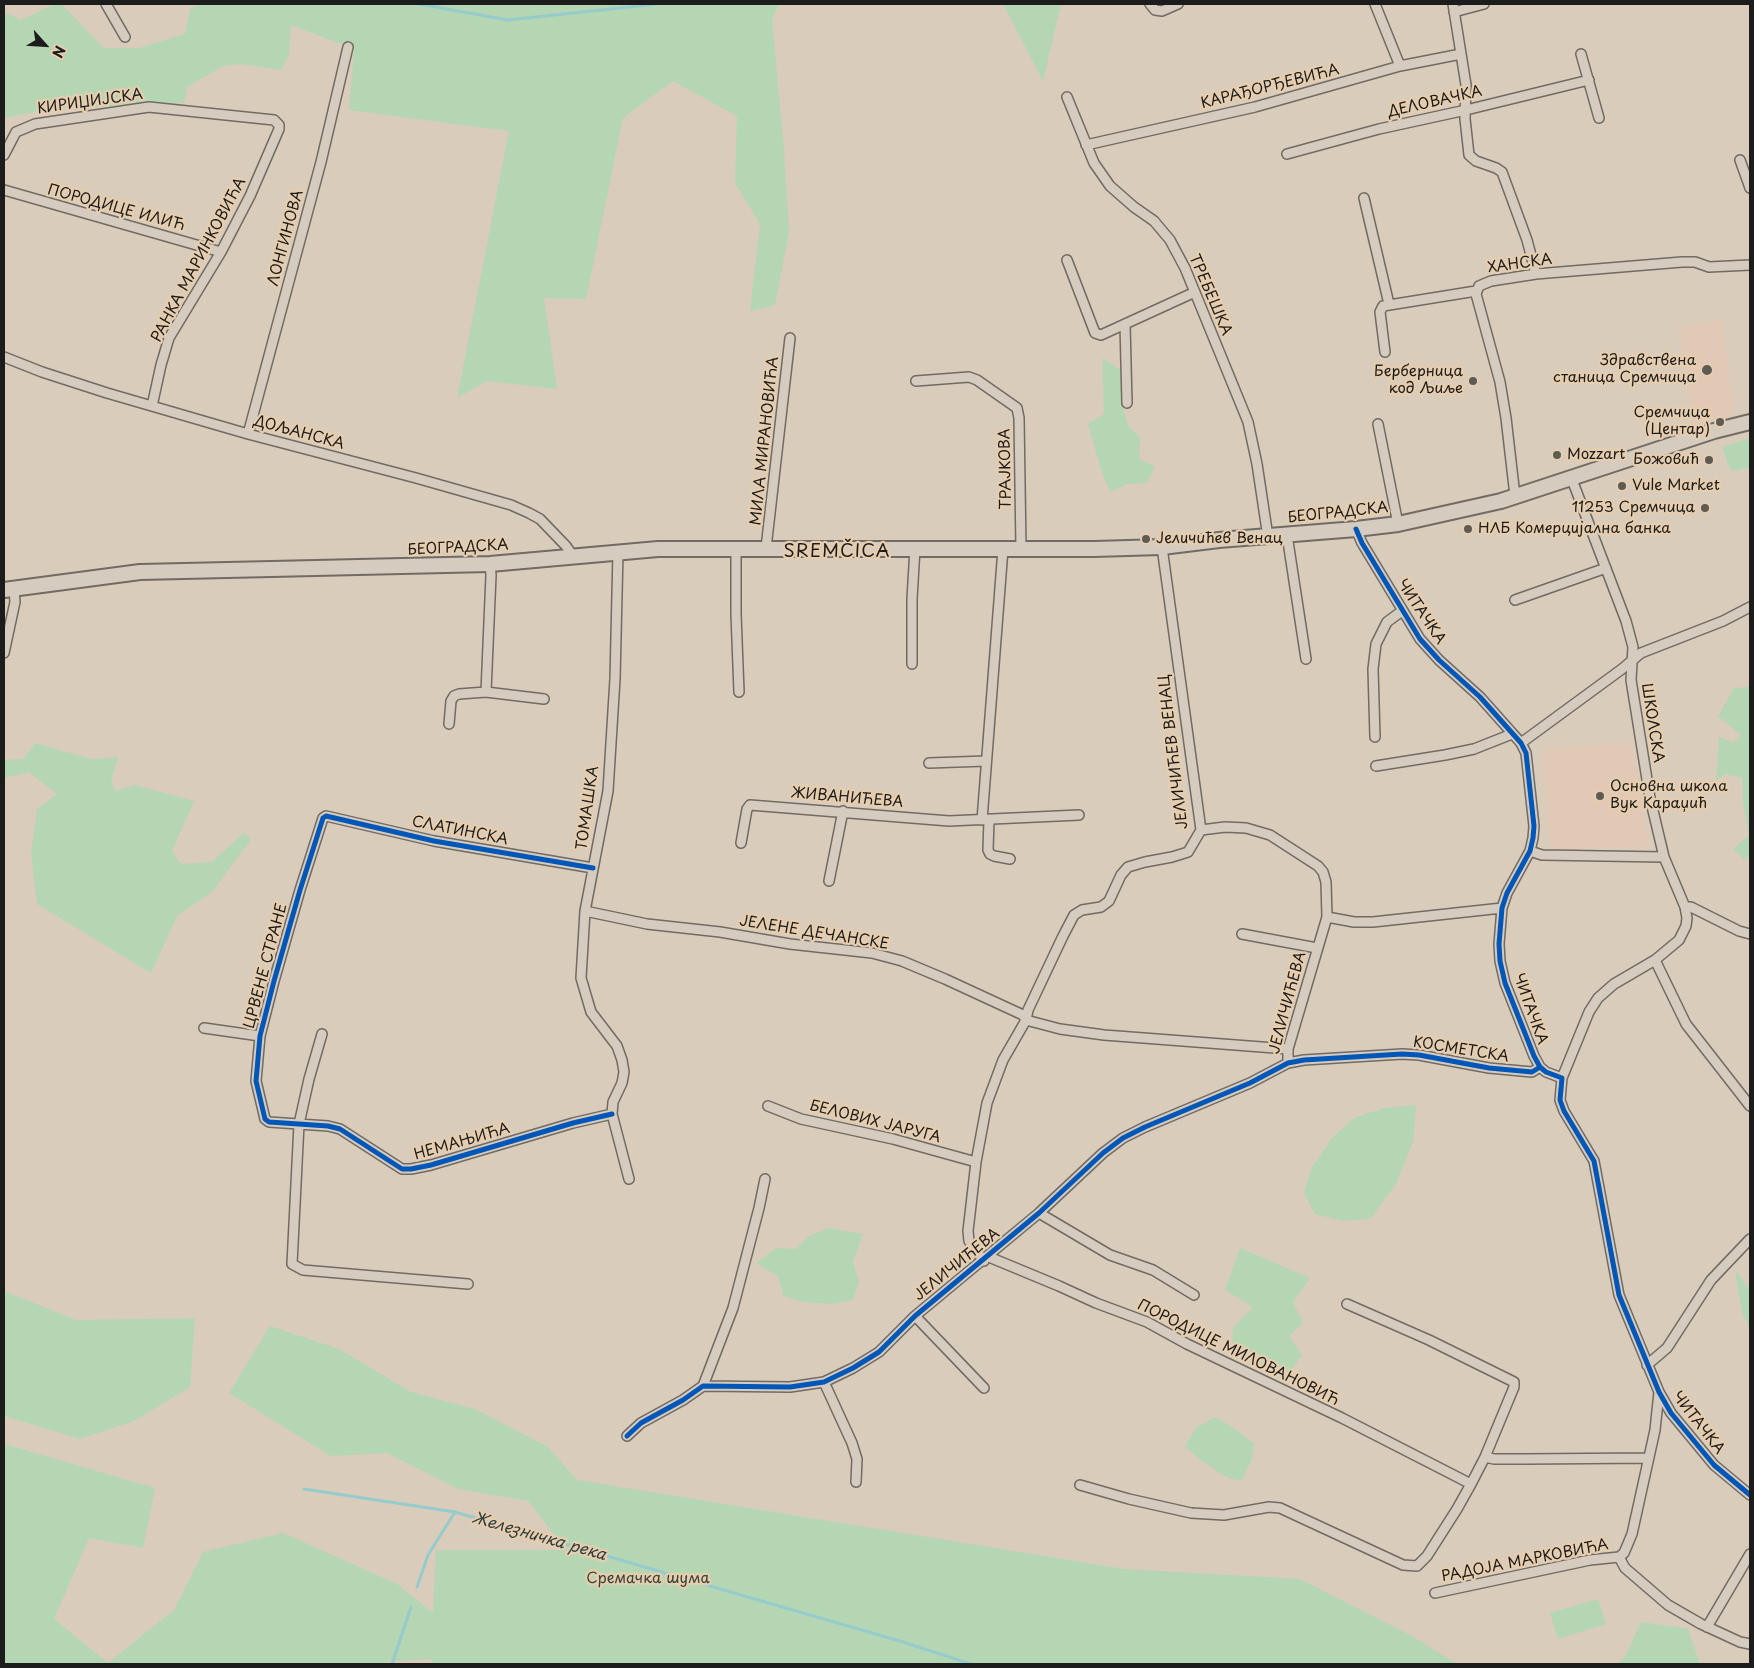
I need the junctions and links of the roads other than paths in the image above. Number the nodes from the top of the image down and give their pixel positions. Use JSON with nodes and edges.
{"nodes":[{"id":1,"x":106,"y":4,"type":"edge"},
{"id":2,"x":1150,"y":4,"type":"edge"},
{"id":3,"x":1178,"y":4,"type":"edge"},
{"id":4,"x":1375,"y":4,"type":"edge"},
{"id":5,"x":1484,"y":4,"type":"edge"},
{"id":6,"x":1454,"y":8,"type":"edge"},
{"id":7,"x":125,"y":37,"type":"dead end"},
{"id":8,"x":348,"y":47,"type":"dead end"},
{"id":9,"x":1461,"y":54,"type":"junction"},
{"id":10,"x":1581,"y":54,"type":"dead end"},
{"id":11,"x":1400,"y":66,"type":"junction"},
{"id":12,"x":1590,"y":80,"type":"junction"},
{"id":13,"x":1067,"y":97,"type":"dead end"},
{"id":14,"x":1466,"y":110,"type":"junction"},
{"id":15,"x":1599,"y":118,"type":"dead end"},
{"id":16,"x":279,"y":129,"type":"joint"},
{"id":17,"x":1086,"y":145,"type":"junction"},
{"id":18,"x":1287,"y":154,"type":"dead end"},
{"id":19,"x":4,"y":155,"type":"edge"},
{"id":20,"x":1740,"y":160,"type":"dead end"},
{"id":21,"x":1750,"y":188,"type":"edge"},
{"id":22,"x":4,"y":190,"type":"edge"},
{"id":23,"x":1364,"y":198,"type":"dead end"},
{"id":24,"x":221,"y":252,"type":"junction"},
{"id":25,"x":1067,"y":260,"type":"dead end"},
{"id":26,"x":1750,"y":265,"type":"edge"},
{"id":27,"x":1536,"y":274,"type":"junction"},
{"id":28,"x":1476,"y":291,"type":"junction"},
{"id":29,"x":1195,"y":292,"type":"junction"},
{"id":30,"x":1390,"y":304,"type":"junction"},
{"id":31,"x":1125,"y":324,"type":"junction"},
{"id":32,"x":790,"y":338,"type":"dead end"},
{"id":33,"x":1385,"y":352,"type":"dead end"},
{"id":34,"x":4,"y":357,"type":"edge"},
{"id":35,"x":916,"y":381,"type":"dead end"},
{"id":36,"x":1127,"y":403,"type":"dead end"},
{"id":37,"x":152,"y":406,"type":"junction"},
{"id":38,"x":1750,"y":422,"type":"edge"},
{"id":39,"x":1378,"y":424,"type":"dead end"},
{"id":40,"x":248,"y":434,"type":"junction"},
{"id":41,"x":1572,"y":477,"type":"junction"},
{"id":42,"x":1515,"y":496,"type":"junction"},
{"id":43,"x":1398,"y":524,"type":"junction"},
{"id":44,"x":1356,"y":529,"type":"junction"},
{"id":45,"x":1287,"y":535,"type":"junction"},
{"id":46,"x":1268,"y":537,"type":"junction"},
{"id":47,"x":1162,"y":547,"type":"junction"},
{"id":48,"x":736,"y":548,"type":"junction"},
{"id":49,"x":766,"y":548,"type":"junction"},
{"id":50,"x":915,"y":548,"type":"junction"},
{"id":51,"x":1003,"y":549,"type":"junction"},
{"id":52,"x":1021,"y":549,"type":"junction"},
{"id":53,"x":618,"y":552,"type":"junction"},
{"id":54,"x":573,"y":556,"type":"junction"},
{"id":55,"x":490,"y":564,"type":"junction"},
{"id":56,"x":1606,"y":568,"type":"junction"},
{"id":57,"x":9,"y":590,"type":"edge"},
{"id":58,"x":1515,"y":600,"type":"dead end"},
{"id":59,"x":1750,"y":607,"type":"edge"},
{"id":60,"x":1402,"y":611,"type":"junction"},
{"id":61,"x":4,"y":654,"type":"edge"},
{"id":62,"x":1306,"y":659,"type":"dead end"},
{"id":63,"x":1633,"y":659,"type":"junction"},
{"id":64,"x":912,"y":664,"type":"dead end"},
{"id":65,"x":486,"y":692,"type":"junction"},
{"id":66,"x":739,"y":692,"type":"dead end"},
{"id":67,"x":544,"y":699,"type":"dead end"},
{"id":68,"x":449,"y":724,"type":"dead end"},
{"id":69,"x":1512,"y":734,"type":"junction"},
{"id":70,"x":1375,"y":737,"type":"dead end"},
{"id":71,"x":1521,"y":744,"type":"junction"},
{"id":72,"x":986,"y":761,"type":"junction"},
{"id":73,"x":929,"y":763,"type":"dead end"},
{"id":74,"x":1376,"y":766,"type":"dead end"},
{"id":75,"x":843,"y":811,"type":"junction"},
{"id":76,"x":1079,"y":815,"type":"dead end"},
{"id":77,"x":323,"y":818,"type":"joint"},
{"id":78,"x":986,"y":820,"type":"junction"},
{"id":79,"x":1200,"y":830,"type":"junction"},
{"id":80,"x":741,"y":844,"type":"dead end"},
{"id":81,"x":1530,"y":851,"type":"junction"},
{"id":82,"x":1664,"y":857,"type":"junction"},
{"id":83,"x":1010,"y":859,"type":"dead end"},
{"id":84,"x":593,"y":868,"type":"junction"},
{"id":85,"x":829,"y":881,"type":"dead end"},
{"id":86,"x":1685,"y":907,"type":"junction"},
{"id":87,"x":1502,"y":908,"type":"junction"},
{"id":88,"x":585,"y":911,"type":"junction"},
{"id":89,"x":1327,"y":917,"type":"junction"},
{"id":90,"x":1242,"y":934,"type":"dead end"},
{"id":91,"x":1750,"y":934,"type":"edge"},
{"id":92,"x":1317,"y":948,"type":"junction"},
{"id":93,"x":1655,"y":960,"type":"junction"},
{"id":94,"x":1026,"y":1020,"type":"junction"},
{"id":95,"x":204,"y":1028,"type":"dead end"},
{"id":96,"x":322,"y":1034,"type":"dead end"},
{"id":97,"x":260,"y":1036,"type":"junction"},
{"id":98,"x":1288,"y":1049,"type":"junction"},
{"id":99,"x":1288,"y":1063,"type":"junction"},
{"id":100,"x":1540,"y":1068,"type":"junction"},
{"id":101,"x":1562,"y":1078,"type":"junction"},
{"id":102,"x":768,"y":1106,"type":"dead end"},
{"id":103,"x":1750,"y":1106,"type":"edge"},
{"id":104,"x":612,"y":1114,"type":"junction"},
{"id":105,"x":269,"y":1122,"type":"joint"},
{"id":106,"x":298,"y":1124,"type":"junction"},
{"id":107,"x":976,"y":1162,"type":"junction"},
{"id":108,"x":630,"y":1179,"type":"dead end"},
{"id":109,"x":765,"y":1179,"type":"dead end"},
{"id":110,"x":1039,"y":1213,"type":"junction"},
{"id":111,"x":1750,"y":1239,"type":"edge"},
{"id":112,"x":986,"y":1259,"type":"junction"},
{"id":113,"x":468,"y":1284,"type":"dead end"},
{"id":114,"x":1194,"y":1295,"type":"dead end"},
{"id":115,"x":1347,"y":1304,"type":"dead end"},
{"id":116,"x":914,"y":1316,"type":"junction"},
{"id":117,"x":1647,"y":1365,"type":"junction"},
{"id":118,"x":824,"y":1382,"type":"junction"},
{"id":119,"x":703,"y":1386,"type":"junction"},
{"id":120,"x":984,"y":1388,"type":"dead end"},
{"id":121,"x":1659,"y":1392,"type":"junction"},
{"id":122,"x":627,"y":1436,"type":"dead end"},
{"id":123,"x":1485,"y":1457,"type":"junction"},
{"id":124,"x":1649,"y":1458,"type":"junction"},
{"id":125,"x":856,"y":1482,"type":"dead end"},
{"id":126,"x":1471,"y":1484,"type":"junction"},
{"id":127,"x":1080,"y":1485,"type":"dead end"},
{"id":128,"x":1750,"y":1495,"type":"edge"},
{"id":129,"x":1750,"y":1554,"type":"edge"},
{"id":130,"x":1619,"y":1557,"type":"junction"},
{"id":131,"x":1435,"y":1593,"type":"dead end"},
{"id":132,"x":1707,"y":1627,"type":"junction"},
{"id":133,"x":1750,"y":1644,"type":"edge"}],
"edges":[{"from":1,"to":7,"type":"street"},
{"from":2,"to":3,"type":"street"},
{"from":4,"to":11,"type":"street"},
{"from":5,"to":6,"type":"street"},
{"from":6,"to":9,"type":"street"},
{"from":8,"to":40,"type":"street","name":"ЛОНГИНОВА"},
{"from":9,"to":11,"type":"street","name":"КАРАЂОРЂЕВИЋА"},
{"from":9,"to":14,"type":"street"},
{"from":10,"to":12,"type":"street"},
{"from":11,"to":17,"type":"street","name":"КАРАЂОРЂЕВИЋА"},
{"from":12,"to":14,"type":"street","name":"ДЕЛОВАЧКА"},
{"from":12,"to":15,"type":"street"},
{"from":13,"to":17,"type":"street","name":"ТРЕБЕШКА"},
{"from":14,"to":18,"type":"street","name":"ДЕЛОВАЧКА"},
{"from":14,"to":27,"type":"street"},
{"from":16,"to":19,"type":"street","name":"КИРИЏИЈСКА"},
{"from":16,"to":24,"type":"street","name":"РАНКА МАРИНКОВИЋА"},
{"from":17,"to":29,"type":"street","name":"ТРЕБЕШКА"},
{"from":20,"to":21,"type":"street"},
{"from":22,"to":24,"type":"street","name":"ПОРОДИЦЕ ИЛИЋ"},
{"from":23,"to":30,"type":"street"},
{"from":24,"to":37,"type":"street","name":"РАНКА МАРИНКОВИЋА"},
{"from":25,"to":31,"type":"street"},
{"from":26,"to":27,"type":"street","name":"ХАНСКА"},
{"from":27,"to":28,"type":"street","name":"ХАНСКА"},
{"from":28,"to":30,"type":"street"},
{"from":28,"to":42,"type":"street","name":"ХАНСКА"},
{"from":29,"to":31,"type":"street"},
{"from":29,"to":46,"type":"street","name":"ТРЕБЕШКА"},
{"from":30,"to":33,"type":"street"},
{"from":31,"to":36,"type":"street"},
{"from":32,"to":49,"type":"street","name":"МИЛА МИРАНОВИЋА"},
{"from":34,"to":37,"type":"street","name":"ДОЉАНСКА"},
{"from":35,"to":52,"type":"street","name":"ТРАЈКОВА"},
{"from":37,"to":40,"type":"street","name":"ДОЉАНСКА"},
{"from":38,"to":41,"type":"main road","name":"БЕОГРАДСКА"},
{"from":39,"to":43,"type":"street"},
{"from":40,"to":54,"type":"street","name":"ДОЉАНСКА"},
{"from":41,"to":42,"type":"main road","name":"БЕОГРАДСКА"},
{"from":41,"to":56,"type":"street","name":"ШКОЛСКА"},
{"from":42,"to":43,"type":"main road","name":"БЕОГРАДСКА"},
{"from":43,"to":44,"type":"main road","name":"БЕОГРАДСКА"},
{"from":44,"to":45,"type":"main road","name":"БЕОГРАДСКА"},
{"from":44,"to":60,"type":"street","name":"ЧИТАЧКА"},
{"from":45,"to":46,"type":"main road","name":"БЕОГРАДСКА"},
{"from":45,"to":62,"type":"street"},
{"from":46,"to":47,"type":"main road","name":"БЕОГРАДСКА"},
{"from":47,"to":52,"type":"main road","name":"БЕОГРАДСКА"},
{"from":47,"to":79,"type":"street","name":"ЈЕЛИЧИЋЕВ ВЕНАЦ"},
{"from":48,"to":49,"type":"main road","name":"БЕОГРАДСКА"},
{"from":48,"to":53,"type":"main road","name":"БЕОГРАДСКА"},
{"from":48,"to":66,"type":"street"},
{"from":49,"to":50,"type":"main road","name":"БЕОГРАДСКА"},
{"from":50,"to":51,"type":"main road","name":"БЕОГРАДСКА"},
{"from":50,"to":64,"type":"street"},
{"from":51,"to":52,"type":"main road","name":"БЕОГРАДСКА"},
{"from":51,"to":72,"type":"street"},
{"from":53,"to":54,"type":"main road","name":"БЕОГРАДСКА"},
{"from":53,"to":84,"type":"street","name":"ТОМАШКА"},
{"from":54,"to":55,"type":"main road","name":"БЕОГРАДСКА"},
{"from":55,"to":57,"type":"main road","name":"БЕОГРАДСКА"},
{"from":55,"to":65,"type":"street"},
{"from":56,"to":58,"type":"street"},
{"from":56,"to":63,"type":"street","name":"ШКОЛСКА"},
{"from":57,"to":61,"type":"street"},
{"from":59,"to":63,"type":"street"},
{"from":60,"to":69,"type":"street","name":"ЧИТАЧКА"},
{"from":60,"to":70,"type":"street"},
{"from":63,"to":71,"type":"street"},
{"from":63,"to":82,"type":"street","name":"ШКОЛСКА"},
{"from":65,"to":67,"type":"street"},
{"from":65,"to":68,"type":"street"},
{"from":69,"to":71,"type":"street","name":"ЧИТАЧКА"},
{"from":69,"to":74,"type":"street"},
{"from":71,"to":81,"type":"street","name":"ЧИТАЧКА"},
{"from":72,"to":73,"type":"street"},
{"from":72,"to":78,"type":"street"},
{"from":75,"to":78,"type":"street","name":"ЖИВАНИЋЕВА"},
{"from":75,"to":80,"type":"street","name":"ЖИВАНИЋЕВА"},
{"from":75,"to":85,"type":"street"},
{"from":76,"to":78,"type":"street","name":"ЖИВАНИЋЕВА"},
{"from":77,"to":84,"type":"street","name":"СЛАТИНСКА"},
{"from":77,"to":97,"type":"street","name":"ЦРВЕНЕ СТРАНЕ"},
{"from":78,"to":83,"type":"street"},
{"from":79,"to":89,"type":"street","name":"ЈЕЛИЧИЋЕВА"},
{"from":79,"to":94,"type":"street","name":"ЈЕЛИЧИЋЕВ ВЕНАЦ"},
{"from":81,"to":82,"type":"street"},
{"from":81,"to":87,"type":"street","name":"ЧИТАЧКА"},
{"from":82,"to":86,"type":"street","name":"ШКОЛСКА"},
{"from":84,"to":88,"type":"street","name":"ТОМАШКА"},
{"from":86,"to":91,"type":"street"},
{"from":86,"to":93,"type":"street"},
{"from":87,"to":89,"type":"street"},
{"from":87,"to":100,"type":"street","name":"ЧИТАЧКА"},
{"from":88,"to":94,"type":"street","name":"ЈЕЛЕНЕ ДЕЧАНСКЕ"},
{"from":88,"to":104,"type":"street","name":"ТОМАШКА"},
{"from":89,"to":92,"type":"street","name":"ЈЕЛИЧИЋЕВА"},
{"from":90,"to":92,"type":"street"},
{"from":92,"to":98,"type":"street","name":"ЈЕЛИЧИЋЕВА"},
{"from":93,"to":101,"type":"street"},
{"from":93,"to":103,"type":"street"},
{"from":94,"to":98,"type":"street"},
{"from":94,"to":107,"type":"street","name":"ЈЕЛИЧИЋЕВ ВЕНАЦ"},
{"from":95,"to":97,"type":"street"},
{"from":96,"to":106,"type":"street"},
{"from":97,"to":105,"type":"street","name":"ЦРВЕНЕ СТРАНЕ"},
{"from":98,"to":99,"type":"street","name":"ЈЕЛИЧИЋЕВА"},
{"from":99,"to":100,"type":"street","name":"КОСМЕТСКА"},
{"from":99,"to":110,"type":"street","name":"ЈЕЛИЧИЋЕВА"},
{"from":100,"to":101,"type":"street","name":"ЧИТАЧКА"},
{"from":101,"to":117,"type":"street","name":"ЧИТАЧКА"},
{"from":102,"to":107,"type":"street","name":"БЕЛОВИХ ЈАРУГА"},
{"from":104,"to":106,"type":"street","name":"НЕМАЊИЋА"},
{"from":104,"to":108,"type":"street"},
{"from":105,"to":106,"type":"street","name":"НЕМАЊИЋА"},
{"from":106,"to":113,"type":"street"},
{"from":107,"to":112,"type":"street","name":"ЈЕЛИЧИЋЕВ ВЕНАЦ"},
{"from":109,"to":119,"type":"street"},
{"from":110,"to":112,"type":"street","name":"ЈЕЛИЧИЋЕВА"},
{"from":110,"to":114,"type":"street"},
{"from":111,"to":117,"type":"street"},
{"from":112,"to":116,"type":"street","name":"ЈЕЛИЧИЋЕВА"},
{"from":112,"to":126,"type":"street","name":"ПОРОДИЦЕ МИЛОВАНОВИЋ"},
{"from":115,"to":123,"type":"street"},
{"from":116,"to":118,"type":"street","name":"ЈЕЛИЧИЋЕВА"},
{"from":116,"to":120,"type":"street"},
{"from":117,"to":121,"type":"street","name":"ЧИТАЧКА"},
{"from":118,"to":119,"type":"street","name":"ЈЕЛИЧИЋЕВА"},
{"from":118,"to":125,"type":"street"},
{"from":119,"to":122,"type":"street"},
{"from":121,"to":124,"type":"street","name":"ЧИТАЧКА"},
{"from":121,"to":128,"type":"street","name":"ЧИТАЧКА"},
{"from":123,"to":124,"type":"street"},
{"from":123,"to":126,"type":"street"},
{"from":124,"to":130,"type":"street","name":"ЧИТАЧКА"},
{"from":126,"to":127,"type":"street","name":"РАДОЈА МАРКОВИЋА"},
{"from":129,"to":132,"type":"street"},
{"from":130,"to":131,"type":"street","name":"РАДОЈА МАРКОВИЋА"},
{"from":130,"to":132,"type":"street"},
{"from":132,"to":133,"type":"street"}]}
